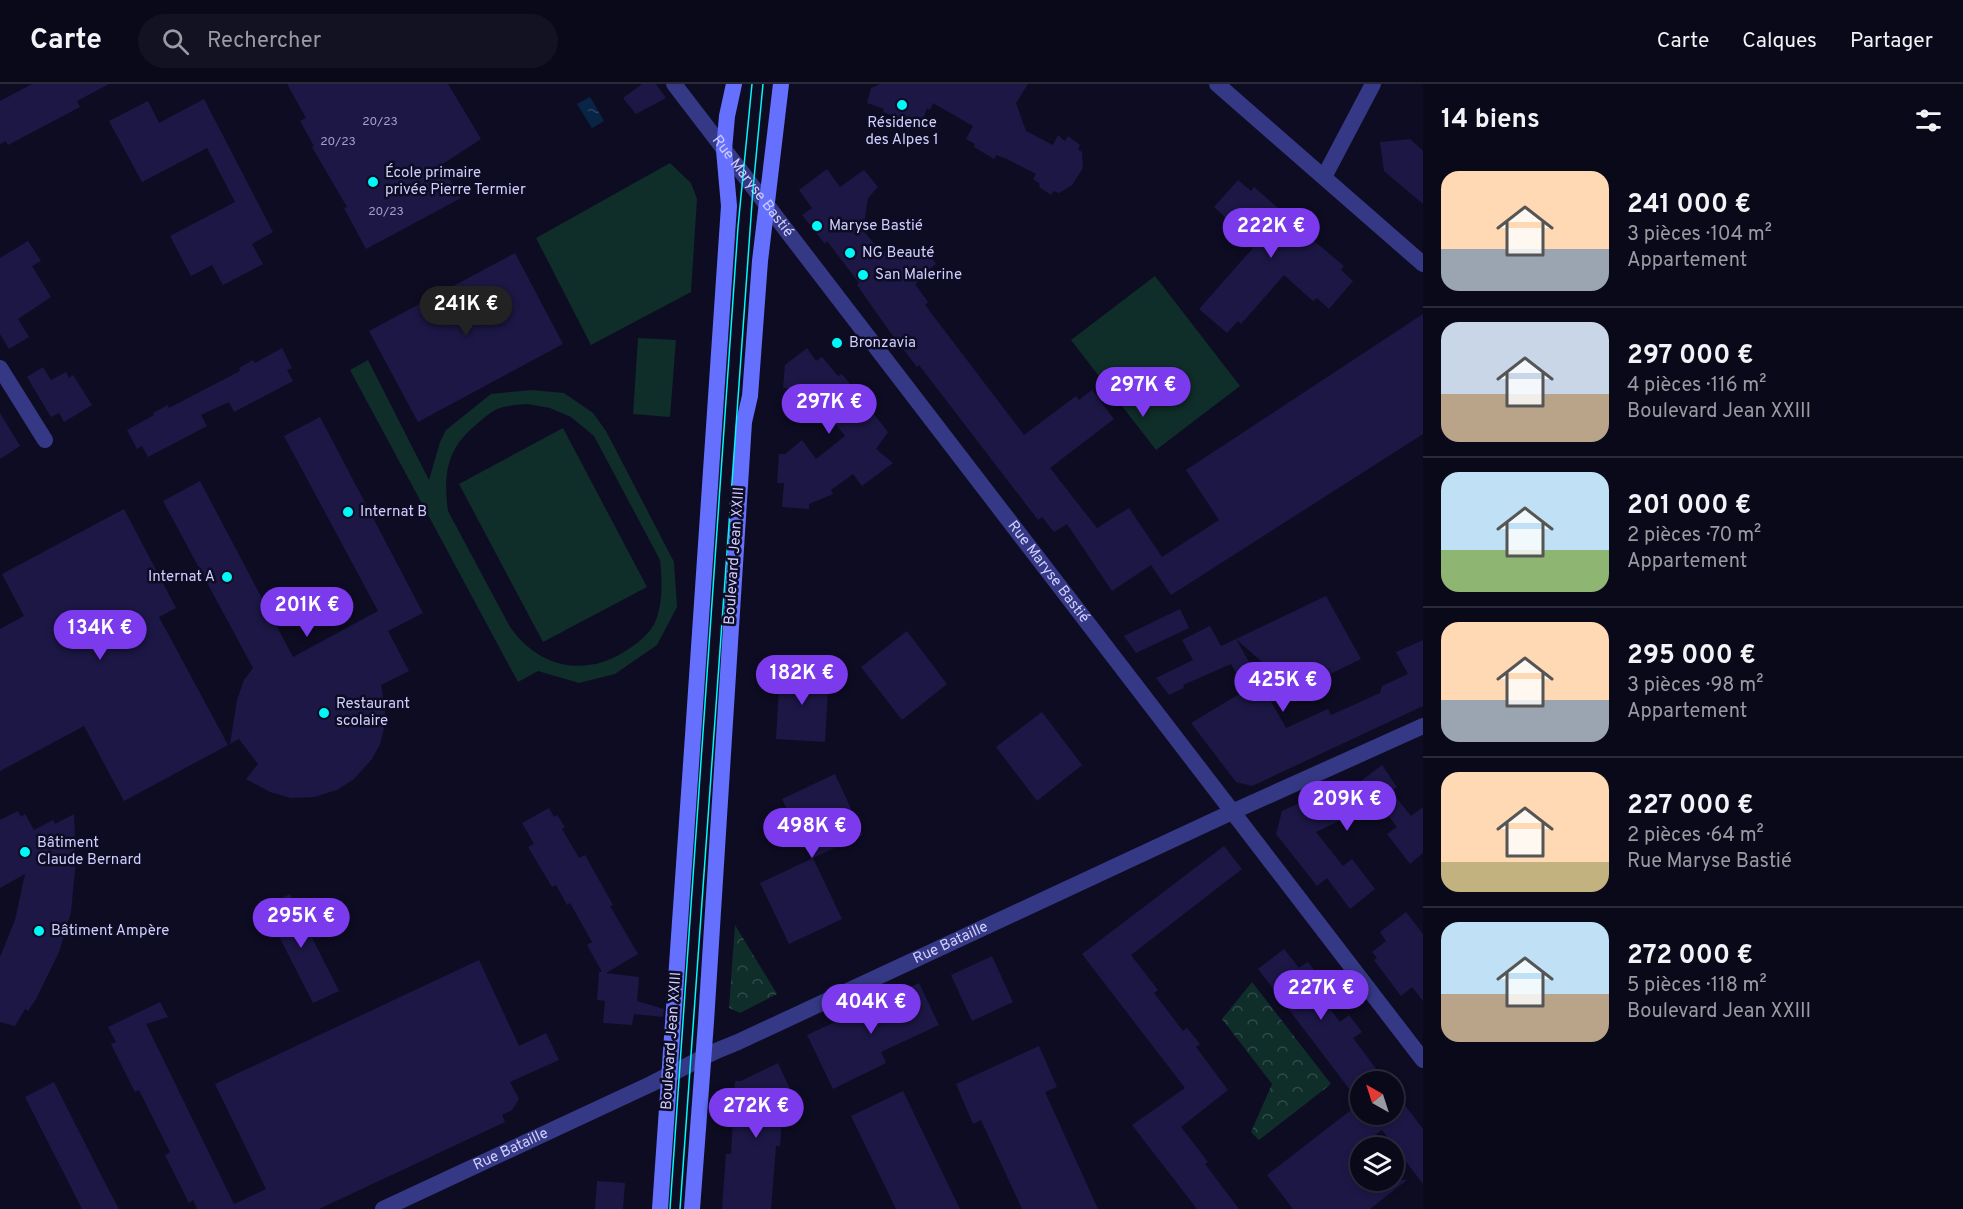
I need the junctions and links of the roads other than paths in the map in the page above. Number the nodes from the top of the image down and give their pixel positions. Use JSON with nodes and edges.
{"nodes":[{"id":1,"x":674,"y":84,"type":"edge"},
{"id":2,"x":734,"y":84,"type":"edge"},
{"id":3,"x":781,"y":84,"type":"edge"},
{"id":4,"x":1217,"y":84,"type":"edge"},
{"id":5,"x":1373,"y":84,"type":"edge"},
{"id":6,"x":724,"y":150,"type":"junction"},
{"id":7,"x":1324,"y":177,"type":"junction"},
{"id":8,"x":766,"y":207,"type":"junction"},
{"id":9,"x":1423,"y":264,"type":"edge"},
{"id":10,"x":0,"y":368,"type":"edge"},
{"id":11,"x":45,"y":440,"type":"dead end"},
{"id":12,"x":1423,"y":726,"type":"edge"},
{"id":13,"x":1232,"y":812,"type":"junction"},
{"id":14,"x":703,"y":1058,"type":"junction"},
{"id":15,"x":1423,"y":1060,"type":"edge"},
{"id":16,"x":671,"y":1074,"type":"junction"},
{"id":17,"x":383,"y":1209,"type":"edge"},
{"id":18,"x":660,"y":1209,"type":"edge"},
{"id":19,"x":692,"y":1209,"type":"edge"}],
"edges":[{"from":1,"to":6,"type":"street","name":"Rue Maryse Bastié"},
{"from":2,"to":6,"type":"main road","name":"Boulevard Jean XXIII"},
{"from":3,"to":8,"type":"main road","name":"Boulevard Jean XXIII"},
{"from":4,"to":7,"type":"street"},
{"from":5,"to":7,"type":"street"},
{"from":6,"to":8,"type":"street","name":"Rue Maryse Bastié"},
{"from":6,"to":16,"type":"main road","name":"Boulevard Jean XXIII"},
{"from":7,"to":9,"type":"street"},
{"from":8,"to":13,"type":"street","name":"Rue Maryse Bastié"},
{"from":8,"to":14,"type":"main road","name":"Boulevard Jean XXIII"},
{"from":10,"to":11,"type":"street"},
{"from":12,"to":13,"type":"street","name":"Rue Bataille"},
{"from":13,"to":14,"type":"street","name":"Rue Bataille"},
{"from":13,"to":15,"type":"street","name":"Rue Maryse Bastié"},
{"from":14,"to":16,"type":"street","name":"Rue Bataille"},
{"from":14,"to":19,"type":"main road","name":"Boulevard Jean XXIII"},
{"from":16,"to":17,"type":"street","name":"Rue Bataille"},
{"from":16,"to":18,"type":"main road","name":"Boulevard Jean XXIII"}]}
